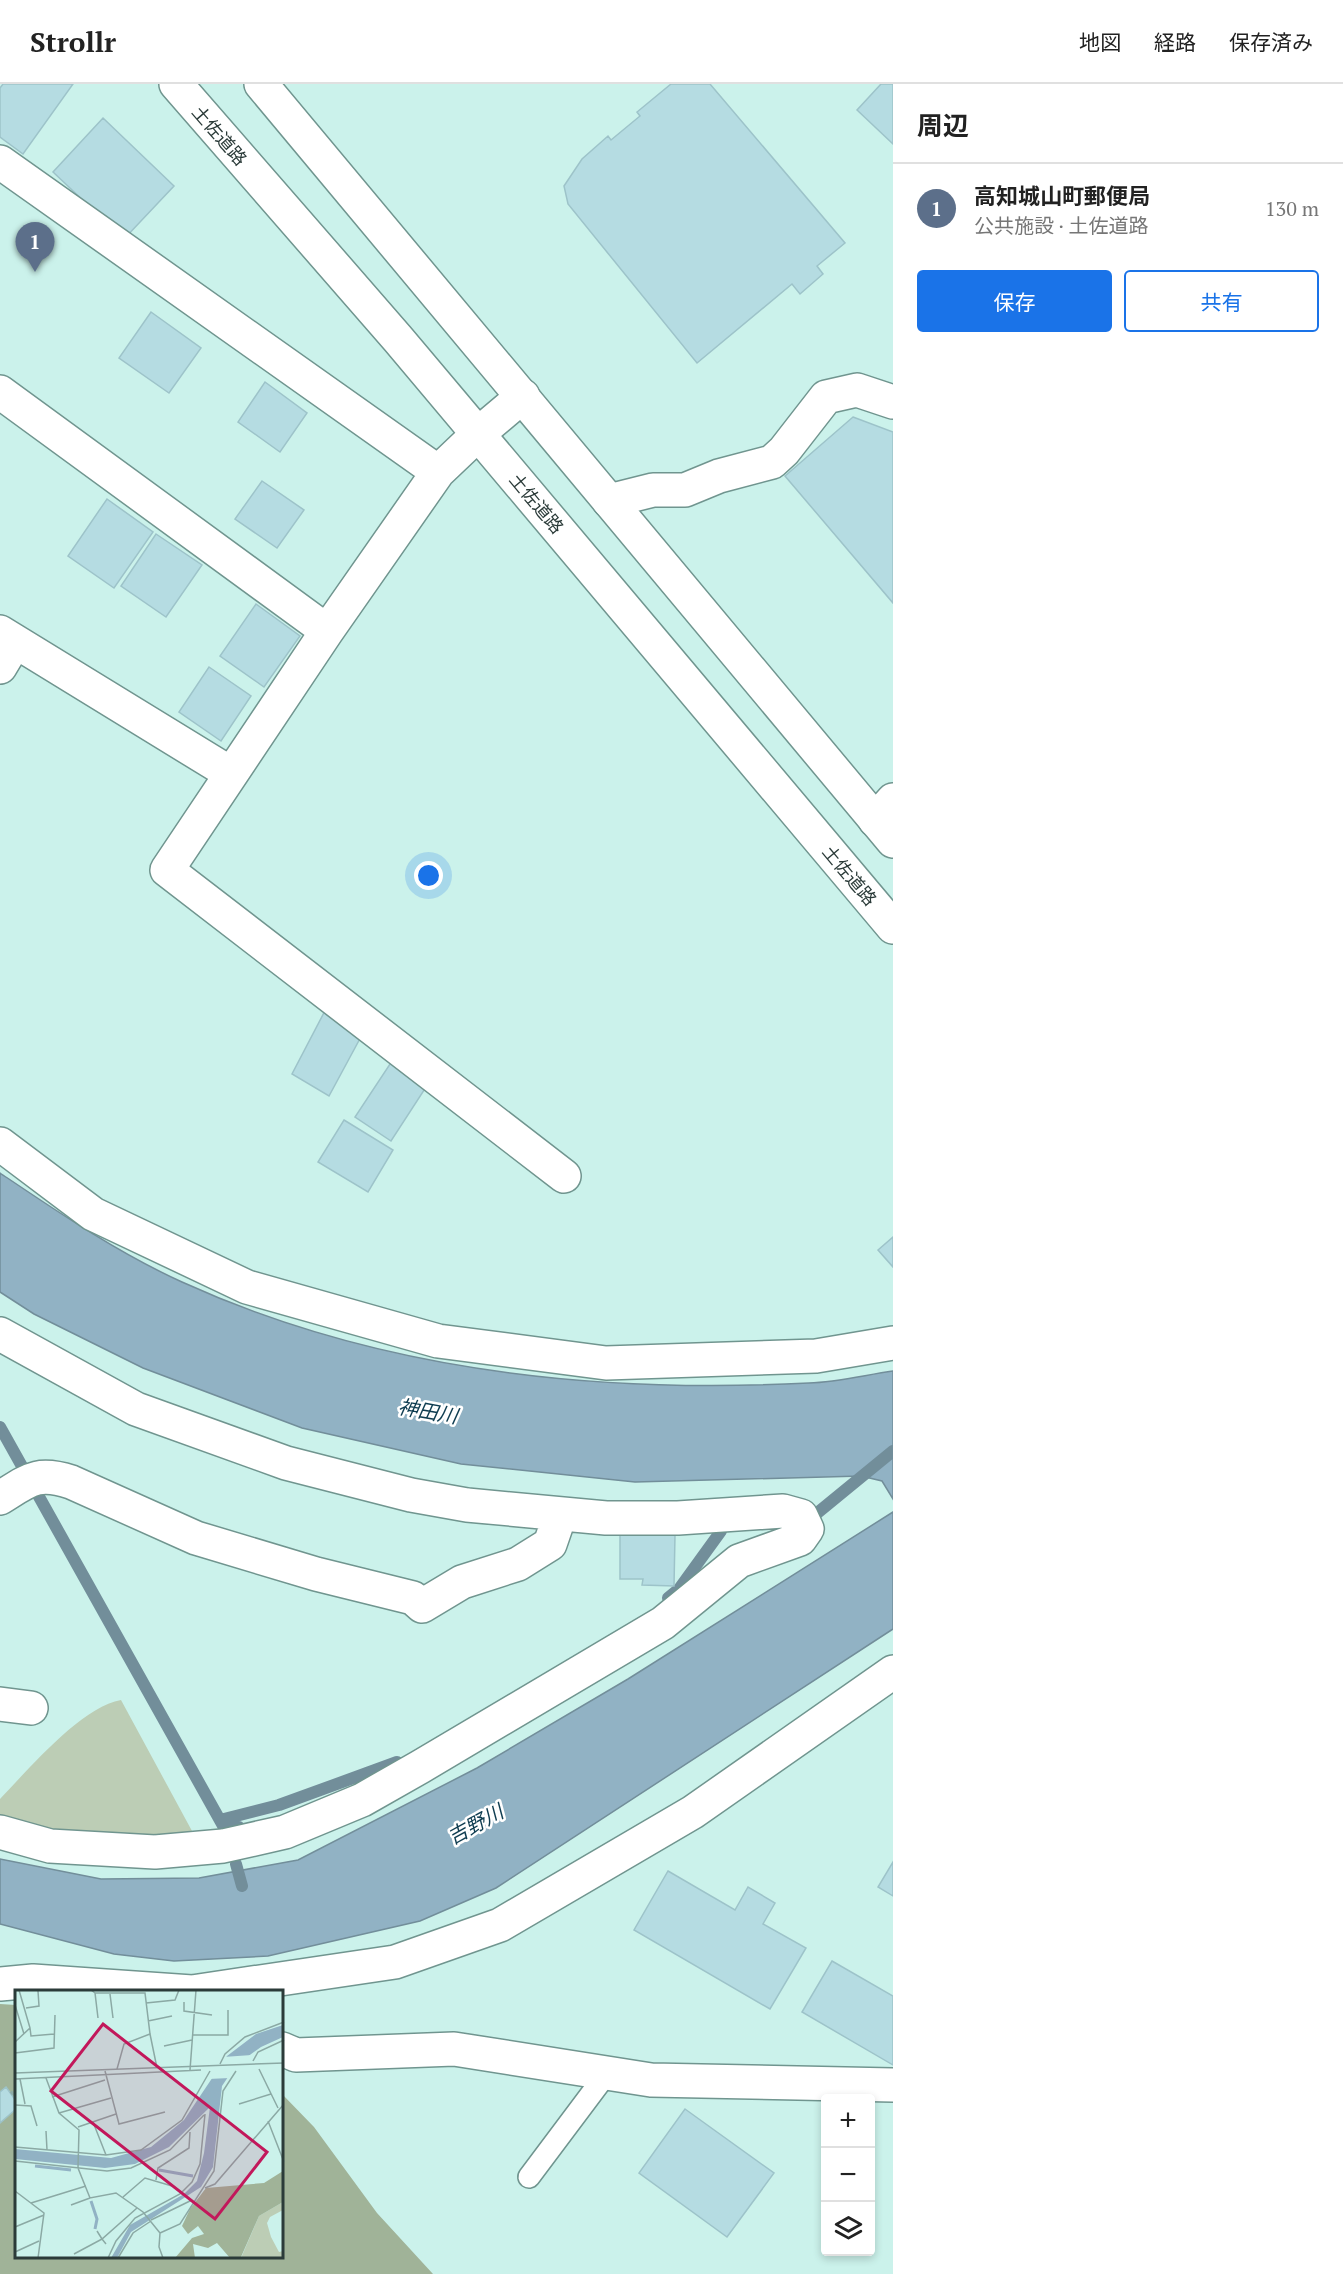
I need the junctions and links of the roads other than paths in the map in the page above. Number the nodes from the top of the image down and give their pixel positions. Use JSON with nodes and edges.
{"nodes":[{"id":1,"x":176,"y":84,"type":"edge"},
{"id":2,"x":261,"y":84,"type":"edge"},
{"id":3,"x":0,"y":162,"type":"edge"},
{"id":4,"x":0,"y":392,"type":"edge"},
{"id":5,"x":523,"y":396,"type":"junction"},
{"id":6,"x":893,"y":402,"type":"edge"},
{"id":7,"x":478,"y":434,"type":"junction"},
{"id":8,"x":438,"y":472,"type":"junction"},
{"id":9,"x":609,"y":501,"type":"junction"},
{"id":10,"x":327,"y":631,"type":"junction"},
{"id":11,"x":5,"y":647,"type":"edge"},
{"id":12,"x":230,"y":773,"type":"junction"},
{"id":13,"x":887,"y":820,"type":"edge"},
{"id":14,"x":893,"y":927,"type":"edge"},
{"id":15,"x":0,"y":1144,"type":"edge"},
{"id":16,"x":564,"y":1176,"type":"dead end"},
{"id":17,"x":0,"y":1334,"type":"edge"},
{"id":18,"x":893,"y":1342,"type":"edge"},
{"id":19,"x":20,"y":1487,"type":"edge"},
{"id":20,"x":560,"y":1515,"type":"junction"},
{"id":21,"x":893,"y":1672,"type":"edge"},
{"id":22,"x":0,"y":1832,"type":"edge"},
{"id":23,"x":0,"y":1968,"type":"edge"},
{"id":24,"x":33,"y":1981,"type":"junction"},
{"id":25,"x":0,"y":1984,"type":"edge"},
{"id":26,"x":163,"y":1990,"type":"edge"},
{"id":27,"x":206,"y":1990,"type":"edge"},
{"id":28,"x":284,"y":2050,"type":"edge"},
{"id":29,"x":608,"y":2073,"type":"junction"},
{"id":30,"x":893,"y":2085,"type":"edge"},
{"id":31,"x":529,"y":2177,"type":"dead end"}],
"edges":[{"from":1,"to":7,"type":"main road","name":"土佐道路"},
{"from":2,"to":5,"type":"main road"},
{"from":3,"to":8,"type":"main road"},
{"from":4,"to":10,"type":"main road"},
{"from":5,"to":7,"type":"main road"},
{"from":5,"to":9,"type":"main road"},
{"from":6,"to":9,"type":"main road"},
{"from":7,"to":8,"type":"main road"},
{"from":7,"to":14,"type":"main road","name":"土佐道路"},
{"from":8,"to":10,"type":"main road"},
{"from":9,"to":13,"type":"main road"},
{"from":10,"to":12,"type":"main road"},
{"from":11,"to":12,"type":"main road"},
{"from":12,"to":16,"type":"main road"},
{"from":15,"to":18,"type":"main road"},
{"from":17,"to":20,"type":"main road"},
{"from":19,"to":20,"type":"main road"},
{"from":20,"to":22,"type":"main road"},
{"from":21,"to":27,"type":"main road"},
{"from":23,"to":24,"type":"main road"},
{"from":24,"to":25,"type":"main road"},
{"from":24,"to":26,"type":"main road"},
{"from":28,"to":29,"type":"main road"},
{"from":29,"to":30,"type":"main road"},
{"from":29,"to":31,"type":"lane"}]}
